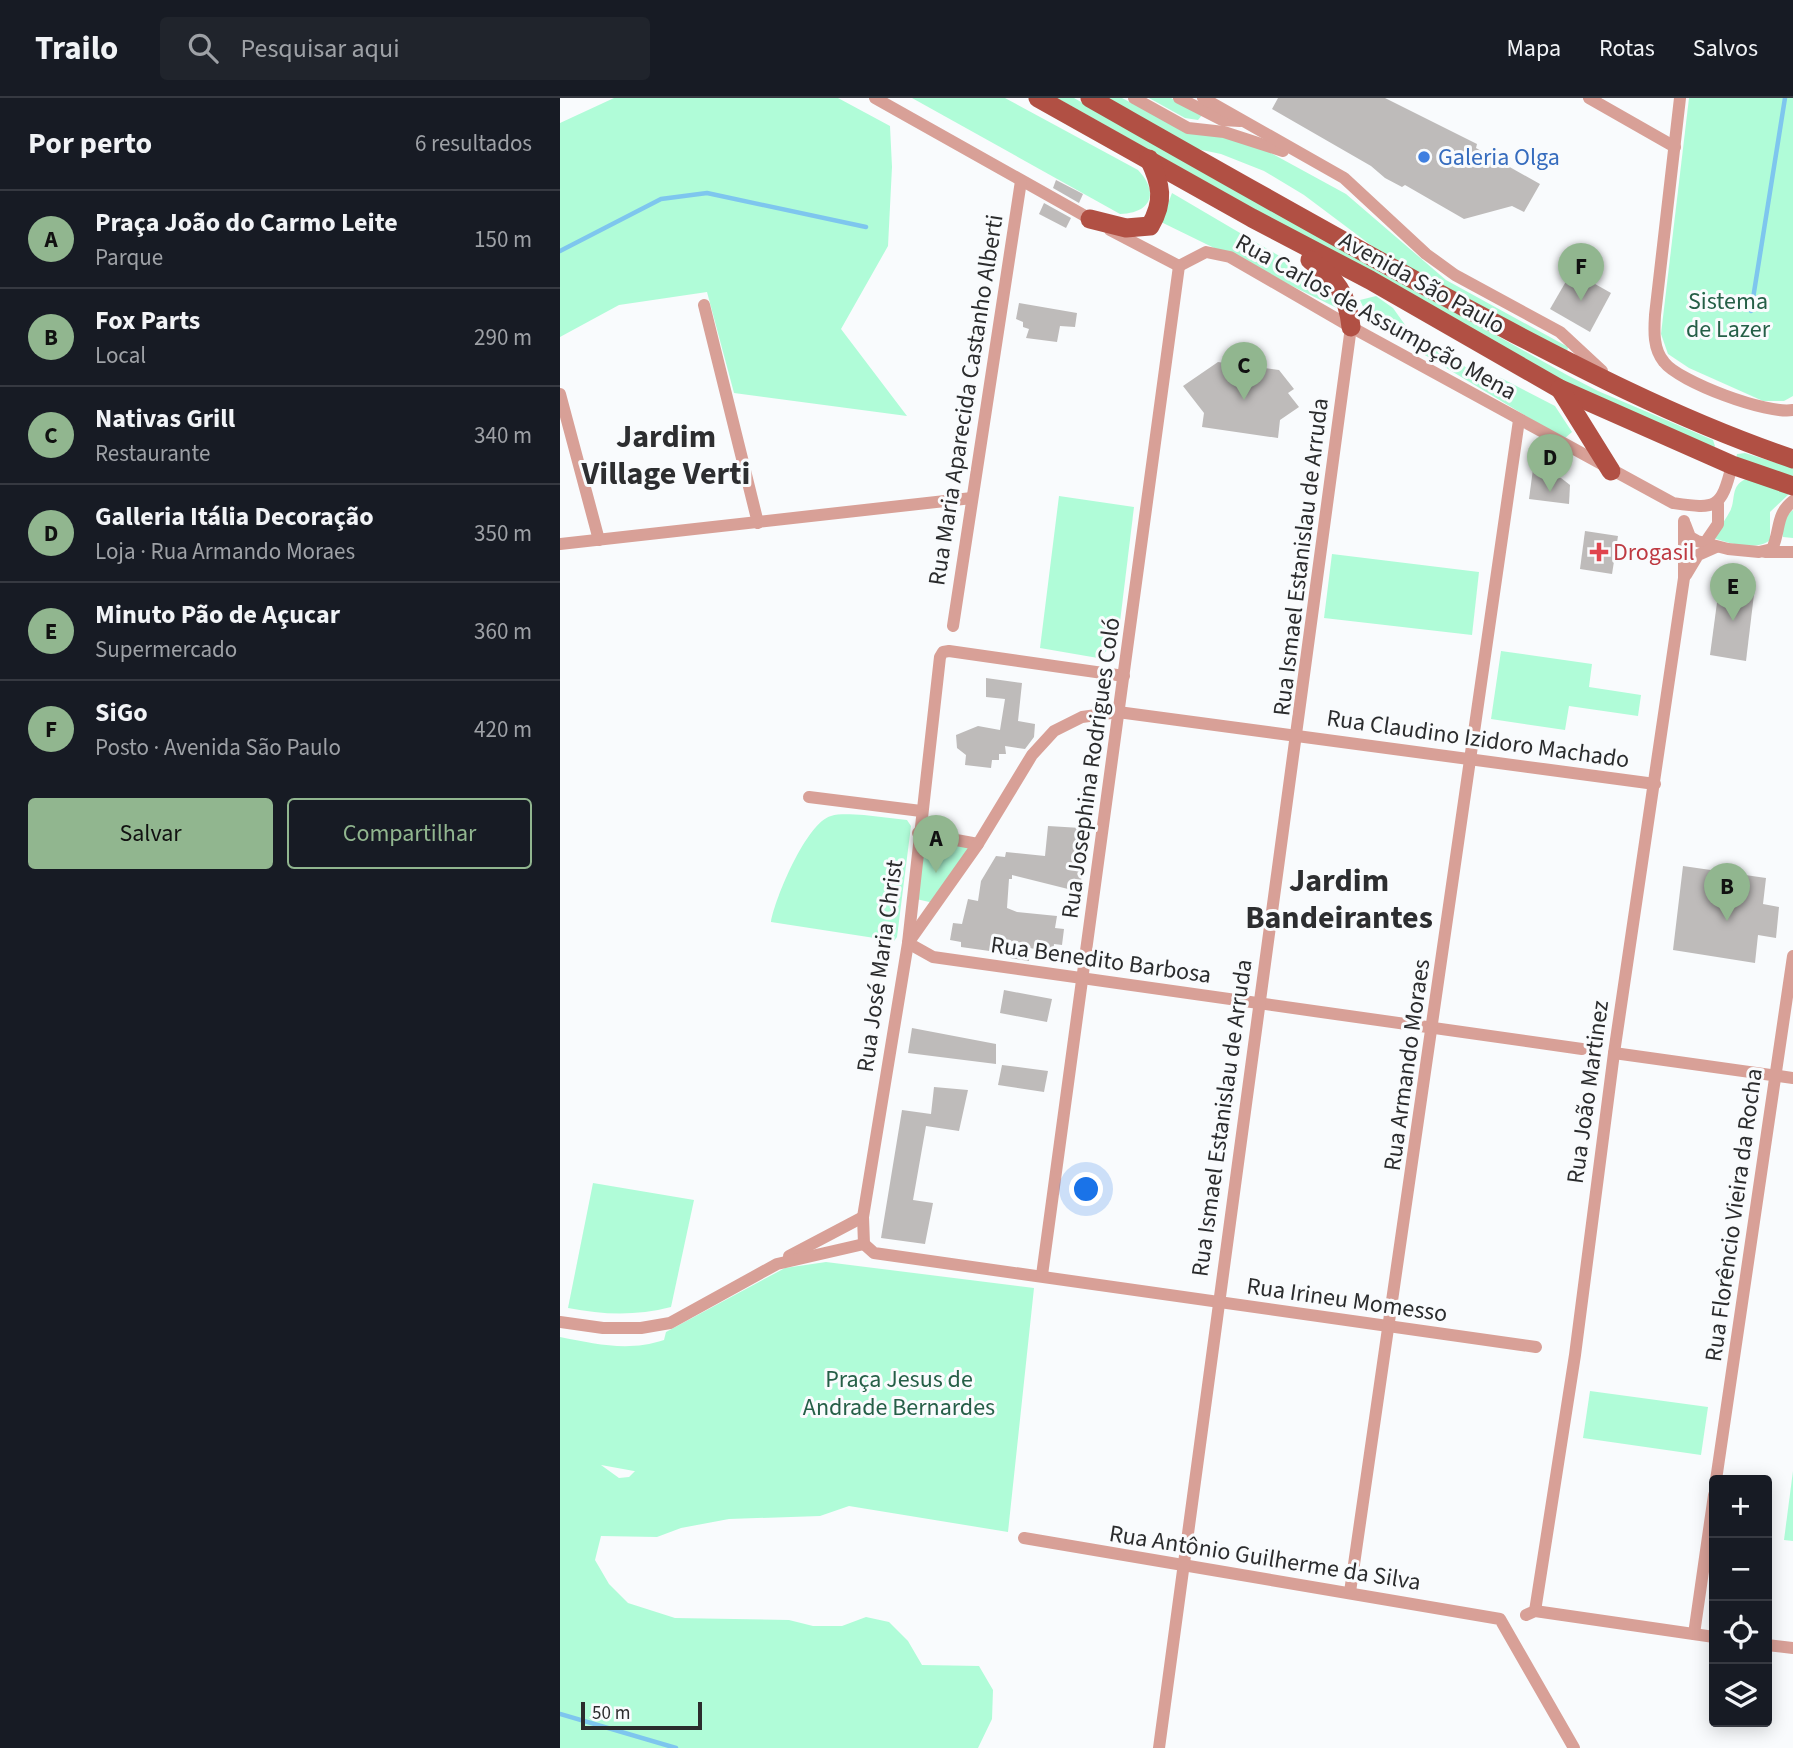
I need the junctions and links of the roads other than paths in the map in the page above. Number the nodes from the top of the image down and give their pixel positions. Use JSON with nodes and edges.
{"nodes":[{"id":1,"x":875,"y":98,"type":"edge"},
{"id":2,"x":1038,"y":98,"type":"edge"},
{"id":3,"x":1090,"y":98,"type":"edge"},
{"id":4,"x":1133,"y":98,"type":"edge"},
{"id":5,"x":1179,"y":98,"type":"edge"},
{"id":6,"x":1203,"y":98,"type":"edge"},
{"id":7,"x":1589,"y":98,"type":"edge"},
{"id":8,"x":1680,"y":98,"type":"edge"},
{"id":9,"x":1244,"y":121,"type":"junction"},
{"id":10,"x":1675,"y":147,"type":"junction"},
{"id":11,"x":1149,"y":159,"type":"junction"},
{"id":12,"x":1344,"y":178,"type":"junction"},
{"id":13,"x":1021,"y":181,"type":"junction"},
{"id":14,"x":1252,"y":218,"type":"junction"},
{"id":15,"x":1090,"y":219,"type":"junction"},
{"id":16,"x":1179,"y":266,"type":"junction"},
{"id":17,"x":704,"y":305,"type":"dead end"},
{"id":18,"x":1352,"y":327,"type":"junction"},
{"id":19,"x":1560,"y":389,"type":"junction"},
{"id":20,"x":560,"y":394,"type":"edge"},
{"id":21,"x":1656,"y":405,"type":"junction"},
{"id":22,"x":1793,"y":410,"type":"edge"},
{"id":23,"x":1520,"y":420,"type":"junction"},
{"id":24,"x":1720,"y":434,"type":"junction"},
{"id":25,"x":1793,"y":459,"type":"edge"},
{"id":26,"x":1732,"y":466,"type":"junction"},
{"id":27,"x":1611,"y":471,"type":"junction"},
{"id":28,"x":1793,"y":486,"type":"edge"},
{"id":29,"x":972,"y":498,"type":"junction"},
{"id":30,"x":1793,"y":500,"type":"edge"},
{"id":31,"x":1672,"y":503,"type":"junction"},
{"id":32,"x":1718,"y":504,"type":"junction"},
{"id":33,"x":1684,"y":521,"type":"junction"},
{"id":34,"x":758,"y":523,"type":"junction"},
{"id":35,"x":1776,"y":539,"type":"junction"},
{"id":36,"x":599,"y":540,"type":"junction"},
{"id":37,"x":560,"y":544,"type":"edge"},
{"id":38,"x":1711,"y":545,"type":"junction"},
{"id":39,"x":1759,"y":552,"type":"junction"},
{"id":40,"x":1791,"y":552,"type":"edge"},
{"id":41,"x":1684,"y":579,"type":"junction"},
{"id":42,"x":953,"y":626,"type":"dead end"},
{"id":43,"x":1124,"y":676,"type":"junction"},
{"id":44,"x":1118,"y":712,"type":"junction"},
{"id":45,"x":1298,"y":736,"type":"junction"},
{"id":46,"x":1471,"y":758,"type":"junction"},
{"id":47,"x":1655,"y":784,"type":"junction"},
{"id":48,"x":809,"y":797,"type":"dead end"},
{"id":49,"x":921,"y":811,"type":"junction"},
{"id":50,"x":918,"y":834,"type":"junction"},
{"id":51,"x":978,"y":844,"type":"junction"},
{"id":52,"x":908,"y":943,"type":"junction"},
{"id":53,"x":1793,"y":956,"type":"edge"},
{"id":54,"x":1084,"y":979,"type":"junction"},
{"id":55,"x":1259,"y":1003,"type":"junction"},
{"id":56,"x":1433,"y":1029,"type":"junction"},
{"id":57,"x":1582,"y":1049,"type":"dead end"},
{"id":58,"x":1614,"y":1053,"type":"junction"},
{"id":59,"x":1776,"y":1076,"type":"junction"},
{"id":60,"x":1793,"y":1079,"type":"edge"},
{"id":61,"x":863,"y":1217,"type":"junction"},
{"id":62,"x":864,"y":1244,"type":"junction"},
{"id":63,"x":777,"y":1264,"type":"junction"},
{"id":64,"x":1042,"y":1275,"type":"junction"},
{"id":65,"x":1218,"y":1302,"type":"junction"},
{"id":66,"x":560,"y":1322,"type":"edge"},
{"id":67,"x":1390,"y":1328,"type":"junction"},
{"id":68,"x":1536,"y":1348,"type":"dead end"},
{"id":69,"x":1717,"y":1475,"type":"edge"},
{"id":70,"x":1709,"y":1530,"type":"edge"},
{"id":71,"x":1024,"y":1538,"type":"dead end"},
{"id":72,"x":1182,"y":1566,"type":"junction"},
{"id":73,"x":1350,"y":1592,"type":"junction"},
{"id":74,"x":1694,"y":1634,"type":"junction"},
{"id":75,"x":1709,"y":1636,"type":"edge"},
{"id":76,"x":1772,"y":1646,"type":"edge"},
{"id":77,"x":1793,"y":1648,"type":"edge"},
{"id":78,"x":1159,"y":1748,"type":"edge"},
{"id":79,"x":1574,"y":1748,"type":"edge"}],
"edges":[{"from":1,"to":13,"type":"street"},
{"from":2,"to":11,"type":"main road","name":"Avenida São Paulo"},
{"from":3,"to":21,"type":"main road","name":"Avenida São Paulo"},
{"from":4,"to":12,"type":"street"},
{"from":5,"to":9,"type":"street"},
{"from":6,"to":9,"type":"street"},
{"from":7,"to":10,"type":"street"},
{"from":8,"to":10,"type":"street"},
{"from":9,"to":12,"type":"street"},
{"from":10,"to":22,"type":"street"},
{"from":11,"to":14,"type":"main road","name":"Avenida São Paulo"},
{"from":11,"to":15,"type":"main road"},
{"from":12,"to":21,"type":"street"},
{"from":13,"to":15,"type":"street"},
{"from":13,"to":29,"type":"street","name":"Rua Maria Aparecida Castanho Alberti"},
{"from":14,"to":18,"type":"main road"},
{"from":14,"to":19,"type":"main road","name":"Avenida São Paulo"},
{"from":15,"to":16,"type":"street"},
{"from":16,"to":18,"type":"street","name":"Rua Carlos de Assumpção Mena"},
{"from":16,"to":43,"type":"street","name":"Rua Josephina Rodrigues Coló"},
{"from":17,"to":34,"type":"street"},
{"from":18,"to":23,"type":"street","name":"Rua Carlos de Assumpção Mena"},
{"from":18,"to":45,"type":"street","name":"Rua Ismael Estanislau de Arruda"},
{"from":19,"to":26,"type":"main road","name":"Avenida São Paulo"},
{"from":19,"to":27,"type":"main road"},
{"from":20,"to":36,"type":"street"},
{"from":21,"to":24,"type":"main road","name":"Avenida São Paulo"},
{"from":23,"to":27,"type":"street","name":"Rua Carlos de Assumpção Mena"},
{"from":23,"to":46,"type":"street","name":"Rua Armando Moraes"},
{"from":24,"to":25,"type":"main road","name":"Avenida São Paulo"},
{"from":24,"to":26,"type":"main road"},
{"from":26,"to":28,"type":"main road","name":"Avenida São Paulo"},
{"from":26,"to":32,"type":"street"},
{"from":27,"to":31,"type":"street","name":"Rua Carlos de Assumpção Mena"},
{"from":29,"to":34,"type":"street"},
{"from":29,"to":42,"type":"street","name":"Rua Maria Aparecida Castanho Alberti"},
{"from":30,"to":35,"type":"street"},
{"from":31,"to":32,"type":"street"},
{"from":31,"to":33,"type":"street"},
{"from":32,"to":38,"type":"street"},
{"from":33,"to":38,"type":"street"},
{"from":33,"to":41,"type":"street","name":"Rua João Martinez"},
{"from":34,"to":36,"type":"street"},
{"from":35,"to":39,"type":"street"},
{"from":35,"to":40,"type":"street"},
{"from":36,"to":37,"type":"street"},
{"from":38,"to":39,"type":"street"},
{"from":38,"to":41,"type":"street","name":"Rua João Martinez"},
{"from":39,"to":40,"type":"street"},
{"from":41,"to":47,"type":"street","name":"Rua João Martinez"},
{"from":43,"to":44,"type":"street","name":"Rua Josephina Rodrigues Coló"},
{"from":43,"to":49,"type":"street","name":"Rua José Maria Christ"},
{"from":44,"to":45,"type":"street","name":"Rua Claudino Izidoro Machado"},
{"from":44,"to":51,"type":"street","name":"Rua Claudino Izidoro Machado"},
{"from":44,"to":54,"type":"street","name":"Rua Josephina Rodrigues Coló"},
{"from":45,"to":46,"type":"street","name":"Rua Claudino Izidoro Machado"},
{"from":45,"to":55,"type":"street","name":"Rua Ismael Estanislau de Arruda"},
{"from":46,"to":47,"type":"street","name":"Rua Claudino Izidoro Machado"},
{"from":46,"to":56,"type":"street","name":"Rua Armando Moraes"},
{"from":47,"to":58,"type":"street","name":"Rua João Martinez"},
{"from":48,"to":49,"type":"street"},
{"from":49,"to":50,"type":"street","name":"Rua José Maria Christ"},
{"from":50,"to":51,"type":"street"},
{"from":50,"to":52,"type":"street","name":"Rua José Maria Christ"},
{"from":51,"to":52,"type":"street","name":"Rua Claudino Izidoro Machado"},
{"from":52,"to":54,"type":"street","name":"Rua Benedito Barbosa"},
{"from":52,"to":61,"type":"street","name":"Rua José Maria Christ"},
{"from":53,"to":59,"type":"street","name":"Rua Florêncio Vieira da Rocha"},
{"from":54,"to":55,"type":"street","name":"Rua Benedito Barbosa"},
{"from":54,"to":64,"type":"street","name":"Rua Josephina Rodrigues Coló"},
{"from":55,"to":56,"type":"street","name":"Rua Benedito Barbosa"},
{"from":55,"to":65,"type":"street","name":"Rua Ismael Estanislau de Arruda"},
{"from":56,"to":57,"type":"street","name":"Rua Benedito Barbosa"},
{"from":56,"to":67,"type":"street","name":"Rua Armando Moraes"},
{"from":58,"to":59,"type":"street"},
{"from":58,"to":74,"type":"street","name":"Rua João Martinez"},
{"from":59,"to":60,"type":"street"},
{"from":59,"to":69,"type":"street","name":"Rua Florêncio Vieira da Rocha"},
{"from":61,"to":62,"type":"street","name":"Rua José Maria Christ"},
{"from":61,"to":63,"type":"street"},
{"from":62,"to":63,"type":"street"},
{"from":62,"to":64,"type":"street","name":"Rua Irineu Momesso"},
{"from":63,"to":66,"type":"street"},
{"from":64,"to":65,"type":"street","name":"Rua Irineu Momesso"},
{"from":65,"to":67,"type":"street","name":"Rua Irineu Momesso"},
{"from":65,"to":72,"type":"street","name":"Rua Ismael Estanislau de Arruda"},
{"from":67,"to":68,"type":"street","name":"Rua Irineu Momesso"},
{"from":67,"to":73,"type":"street","name":"Rua Armando Moraes"},
{"from":70,"to":74,"type":"street"},
{"from":71,"to":72,"type":"street","name":"Rua Antônio Guilherme da Silva"},
{"from":72,"to":73,"type":"street","name":"Rua Antônio Guilherme da Silva"},
{"from":72,"to":78,"type":"street","name":"Rua Ismael Estanislau de Arruda"},
{"from":73,"to":79,"type":"street","name":"Rua Antônio Guilherme da Silva"},
{"from":74,"to":75,"type":"street"},
{"from":76,"to":77,"type":"street"}]}
